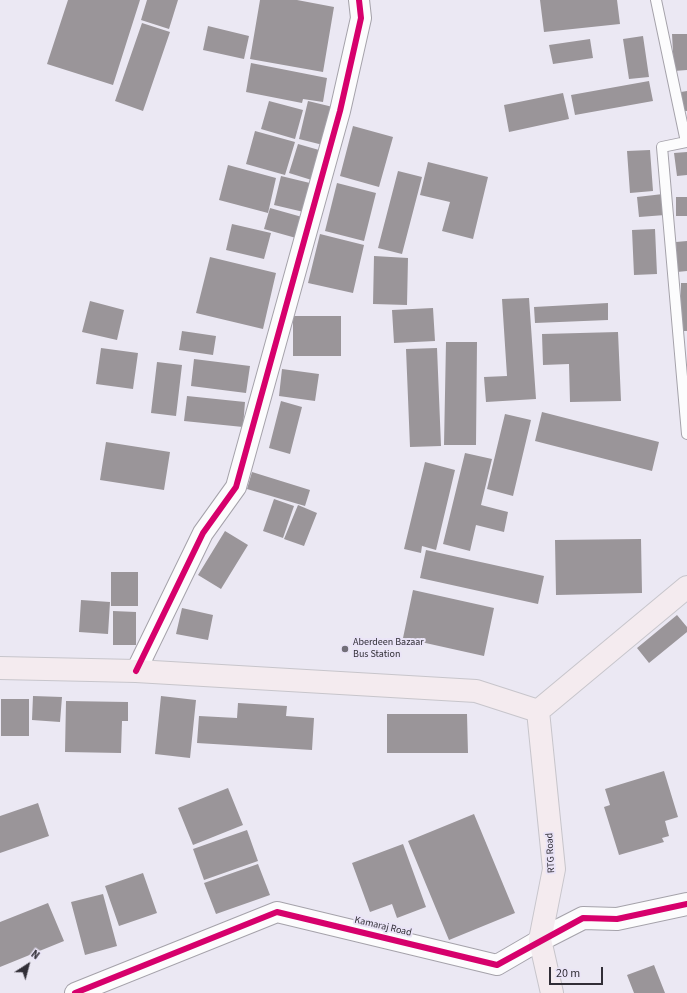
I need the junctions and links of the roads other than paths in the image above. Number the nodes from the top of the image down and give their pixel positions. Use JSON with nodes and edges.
{"nodes":[{"id":1,"x":359,"y":0,"type":"edge"},
{"id":2,"x":656,"y":0,"type":"edge"},
{"id":3,"x":687,"y":434,"type":"edge"},
{"id":4,"x":687,"y":588,"type":"edge"},
{"id":5,"x":0,"y":668,"type":"edge"},
{"id":6,"x":136,"y":671,"type":"junction"},
{"id":7,"x":538,"y":711,"type":"junction"},
{"id":8,"x":687,"y":904,"type":"edge"},
{"id":9,"x":540,"y":940,"type":"junction"},
{"id":10,"x":75,"y":993,"type":"edge"},
{"id":11,"x":552,"y":993,"type":"edge"}],
"edges":[{"from":1,"to":6,"type":"street"},
{"from":2,"to":3,"type":"lane"},
{"from":4,"to":7,"type":"main road"},
{"from":5,"to":6,"type":"main road"},
{"from":6,"to":7,"type":"main road"},
{"from":7,"to":9,"type":"main road","name":"RTG Road"},
{"from":8,"to":9,"type":"street","name":"Kamaraj Road"},
{"from":9,"to":10,"type":"street","name":"Kamaraj Road"},
{"from":9,"to":11,"type":"main road","name":"RTG Road"}]}
